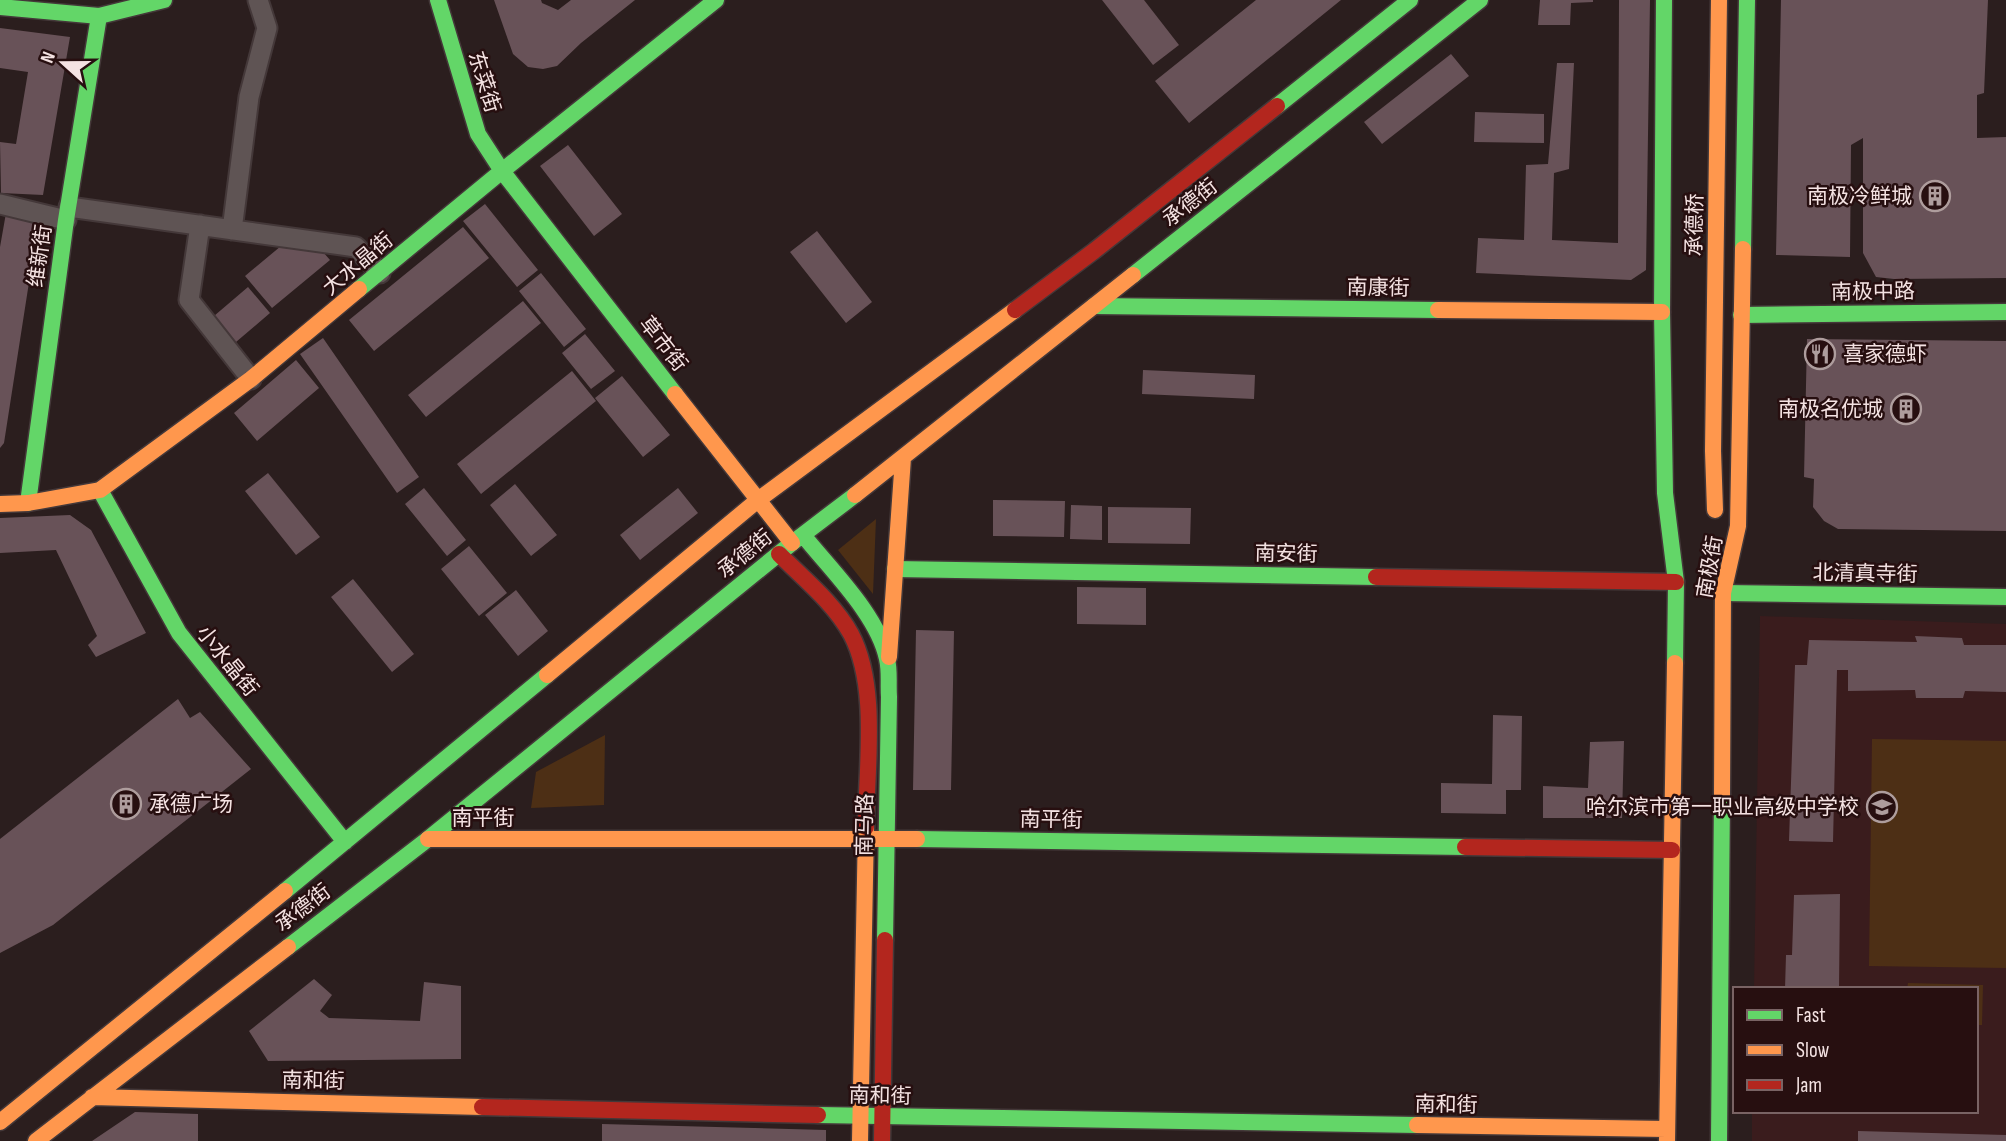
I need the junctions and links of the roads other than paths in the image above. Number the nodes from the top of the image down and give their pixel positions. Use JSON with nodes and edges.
{"nodes":[{"id":1,"x":164,"y":0,"type":"edge"},
{"id":2,"x":258,"y":0,"type":"edge"},
{"id":3,"x":438,"y":0,"type":"edge"},
{"id":4,"x":716,"y":0,"type":"edge"},
{"id":5,"x":1409,"y":0,"type":"edge"},
{"id":6,"x":1480,"y":0,"type":"edge"},
{"id":7,"x":1664,"y":0,"type":"edge"},
{"id":8,"x":1719,"y":0,"type":"edge"},
{"id":9,"x":1747,"y":0,"type":"edge"},
{"id":10,"x":0,"y":6,"type":"edge"},
{"id":11,"x":51,"y":6,"type":"edge"},
{"id":12,"x":99,"y":16,"type":"junction"},
{"id":13,"x":502,"y":171,"type":"junction"},
{"id":14,"x":0,"y":204,"type":"edge"},
{"id":15,"x":68,"y":214,"type":"junction"},
{"id":16,"x":200,"y":225,"type":"junction"},
{"id":17,"x":232,"y":230,"type":"junction"},
{"id":18,"x":380,"y":273,"type":"junction"},
{"id":19,"x":1037,"y":273,"type":"dead end"},
{"id":20,"x":1094,"y":306,"type":"junction"},
{"id":21,"x":1662,"y":312,"type":"junction"},
{"id":22,"x":2006,"y":312,"type":"edge"},
{"id":23,"x":1741,"y":315,"type":"junction"},
{"id":24,"x":251,"y":379,"type":"junction"},
{"id":25,"x":903,"y":394,"type":"junction"},
{"id":26,"x":902,"y":458,"type":"junction"},
{"id":27,"x":100,"y":490,"type":"junction"},
{"id":28,"x":1683,"y":499,"type":"dead end"},
{"id":29,"x":758,"y":500,"type":"junction"},
{"id":30,"x":27,"y":503,"type":"junction"},
{"id":31,"x":0,"y":505,"type":"edge"},
{"id":32,"x":798,"y":539,"type":"junction"},
{"id":33,"x":779,"y":554,"type":"junction"},
{"id":34,"x":895,"y":569,"type":"junction"},
{"id":35,"x":1676,"y":582,"type":"junction"},
{"id":36,"x":1723,"y":593,"type":"junction"},
{"id":37,"x":2006,"y":597,"type":"edge"},
{"id":38,"x":888,"y":681,"type":"junction"},
{"id":39,"x":866,"y":838,"type":"junction"},
{"id":40,"x":428,"y":839,"type":"junction"},
{"id":41,"x":886,"y":839,"type":"junction"},
{"id":42,"x":345,"y":842,"type":"junction"},
{"id":43,"x":1672,"y":850,"type":"junction"},
{"id":44,"x":92,"y":1097,"type":"junction"},
{"id":45,"x":861,"y":1116,"type":"junction"},
{"id":46,"x":883,"y":1117,"type":"junction"},
{"id":47,"x":0,"y":1122,"type":"edge"},
{"id":48,"x":1666,"y":1135,"type":"edge"},
{"id":49,"x":36,"y":1141,"type":"edge"},
{"id":50,"x":860,"y":1141,"type":"edge"},
{"id":51,"x":882,"y":1141,"type":"edge"},
{"id":52,"x":1718,"y":1141,"type":"edge"}],
"edges":[{"from":1,"to":12,"type":"main road"},
{"from":2,"to":17,"type":"street"},
{"from":3,"to":13,"type":"main road","name":"东菜街"},
{"from":4,"to":13,"type":"main road","name":"大水晶街"},
{"from":5,"to":25,"type":"main road"},
{"from":6,"to":20,"type":"main road","name":"承德街"},
{"from":7,"to":21,"type":"main road","name":"南极街"},
{"from":8,"to":36,"type":"main road","name":"承德桥"},
{"from":9,"to":23,"type":"main road","name":"南极街"},
{"from":10,"to":11,"type":"main road"},
{"from":11,"to":12,"type":"main road"},
{"from":12,"to":15,"type":"main road","name":"维新街"},
{"from":13,"to":18,"type":"main road","name":"大水晶街"},
{"from":13,"to":29,"type":"main road","name":"草市街"},
{"from":14,"to":15,"type":"street"},
{"from":15,"to":16,"type":"street"},
{"from":15,"to":30,"type":"main road","name":"维新街"},
{"from":16,"to":17,"type":"street"},
{"from":16,"to":24,"type":"street"},
{"from":17,"to":18,"type":"street"},
{"from":18,"to":24,"type":"main road","name":"大水晶街"},
{"from":19,"to":25,"type":"main road"},
{"from":20,"to":21,"type":"main road","name":"南康街"},
{"from":20,"to":26,"type":"main road","name":"承德街"},
{"from":21,"to":35,"type":"main road","name":"南极街"},
{"from":22,"to":23,"type":"main road","name":"南极中路"},
{"from":23,"to":36,"type":"main road","name":"南极街"},
{"from":24,"to":27,"type":"main road","name":"大水晶街"},
{"from":25,"to":29,"type":"main road"},
{"from":26,"to":32,"type":"main road","name":"承德街"},
{"from":26,"to":34,"type":"main road"},
{"from":27,"to":30,"type":"main road","name":"大水晶街"},
{"from":27,"to":42,"type":"main road","name":"小水晶街"},
{"from":28,"to":35,"type":"main road"},
{"from":29,"to":32,"type":"main road","name":"草市街"},
{"from":29,"to":42,"type":"main road"},
{"from":30,"to":31,"type":"main road","name":"大水晶街"},
{"from":32,"to":33,"type":"main road","name":"承德街"},
{"from":32,"to":38,"type":"main road","name":"南马路"},
{"from":33,"to":39,"type":"main road","name":"南马路"},
{"from":33,"to":40,"type":"main road","name":"承德街"},
{"from":34,"to":35,"type":"main road","name":"南安街"},
{"from":34,"to":38,"type":"main road"},
{"from":35,"to":43,"type":"main road","name":"南极街"},
{"from":36,"to":37,"type":"main road","name":"北清真寺街"},
{"from":36,"to":52,"type":"main road","name":"南极街"},
{"from":38,"to":41,"type":"main road","name":"南马路"},
{"from":39,"to":40,"type":"main road","name":"南平街"},
{"from":39,"to":41,"type":"main road","name":"南平街"},
{"from":39,"to":45,"type":"main road","name":"南马路"},
{"from":40,"to":44,"type":"main road","name":"承德街"},
{"from":41,"to":43,"type":"main road","name":"南平街"},
{"from":41,"to":46,"type":"main road","name":"南马路"},
{"from":42,"to":47,"type":"main road"},
{"from":43,"to":48,"type":"main road","name":"南极街"},
{"from":44,"to":45,"type":"main road","name":"南和街"},
{"from":44,"to":49,"type":"main road","name":"承德街"},
{"from":45,"to":46,"type":"main road","name":"南和街"},
{"from":45,"to":50,"type":"main road","name":"南马路"},
{"from":46,"to":48,"type":"main road","name":"南和街"},
{"from":46,"to":51,"type":"main road","name":"南马路"}]}
